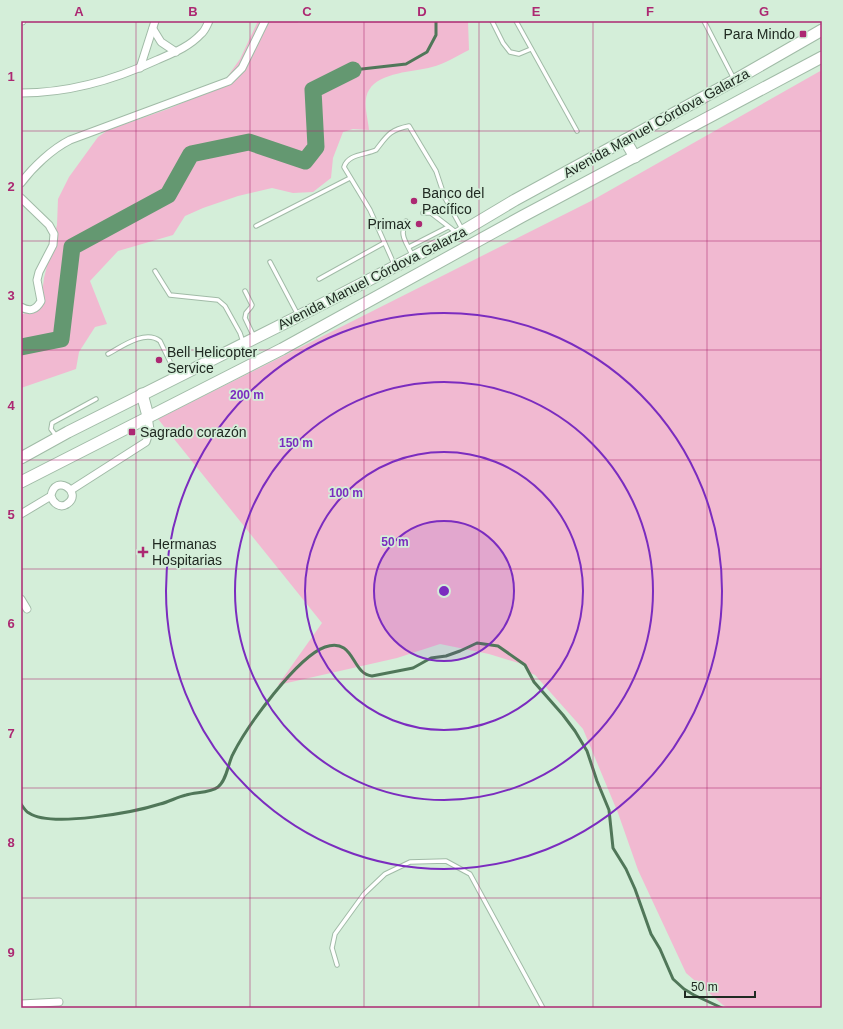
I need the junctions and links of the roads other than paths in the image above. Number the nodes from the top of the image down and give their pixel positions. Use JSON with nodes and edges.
{"nodes":[{"id":1,"x":155,"y":21,"type":"edge"},
{"id":2,"x":209,"y":21,"type":"edge"},
{"id":3,"x":265,"y":21,"type":"edge"},
{"id":4,"x":492,"y":21,"type":"edge"},
{"id":5,"x":516,"y":21,"type":"edge"},
{"id":6,"x":704,"y":21,"type":"edge"},
{"id":7,"x":153,"y":29,"type":"junction"},
{"id":8,"x":822,"y":30,"type":"edge"},
{"id":9,"x":531,"y":49,"type":"junction"},
{"id":10,"x":176,"y":52,"type":"junction"},
{"id":11,"x":822,"y":57,"type":"edge"},
{"id":12,"x":140,"y":68,"type":"junction"},
{"id":13,"x":735,"y":80,"type":"junction"},
{"id":14,"x":21,"y":94,"type":"edge"},
{"id":15,"x":577,"y":131,"type":"dead end"},
{"id":16,"x":625,"y":140,"type":"junction"},
{"id":17,"x":635,"y":157,"type":"junction"},
{"id":18,"x":350,"y":178,"type":"junction"},
{"id":19,"x":21,"y":183,"type":"edge"},
{"id":20,"x":21,"y":198,"type":"edge"},
{"id":21,"x":515,"y":200,"type":"junction"},
{"id":22,"x":423,"y":213,"type":"dead end"},
{"id":23,"x":523,"y":216,"type":"junction"},
{"id":24,"x":406,"y":221,"type":"dead end"},
{"id":25,"x":256,"y":226,"type":"dead end"},
{"id":26,"x":448,"y":227,"type":"junction"},
{"id":27,"x":460,"y":232,"type":"junction"},
{"id":28,"x":384,"y":243,"type":"junction"},
{"id":29,"x":409,"y":247,"type":"junction"},
{"id":30,"x":414,"y":257,"type":"junction"},
{"id":31,"x":270,"y":262,"type":"dead end"},
{"id":32,"x":395,"y":267,"type":"junction"},
{"id":33,"x":155,"y":271,"type":"dead end"},
{"id":34,"x":319,"y":279,"type":"dead end"},
{"id":35,"x":244,"y":291,"type":"dead end"},
{"id":36,"x":21,"y":307,"type":"edge"},
{"id":37,"x":299,"y":316,"type":"junction"},
{"id":38,"x":254,"y":338,"type":"junction"},
{"id":39,"x":243,"y":343,"type":"junction"},
{"id":40,"x":108,"y":354,"type":"dead end"},
{"id":41,"x":177,"y":377,"type":"junction"},
{"id":42,"x":142,"y":394,"type":"junction"},
{"id":43,"x":96,"y":399,"type":"dead end"},
{"id":44,"x":148,"y":416,"type":"junction"},
{"id":45,"x":57,"y":438,"type":"junction"},
{"id":46,"x":21,"y":458,"type":"edge"},
{"id":47,"x":21,"y":482,"type":"edge"},
{"id":48,"x":71,"y":490,"type":"junction"},
{"id":49,"x":51,"y":496,"type":"junction"},
{"id":50,"x":21,"y":514,"type":"edge"},
{"id":51,"x":21,"y":599,"type":"edge"},
{"id":52,"x":27,"y":609,"type":"dead end"},
{"id":53,"x":337,"y":965,"type":"dead end"},
{"id":54,"x":59,"y":1002,"type":"dead end"},
{"id":55,"x":21,"y":1004,"type":"edge"},
{"id":56,"x":543,"y":1008,"type":"edge"}],
"edges":[{"from":1,"to":7,"type":"street"},
{"from":2,"to":10,"type":"street"},
{"from":3,"to":19,"type":"street"},
{"from":4,"to":9,"type":"lane"},
{"from":5,"to":9,"type":"lane"},
{"from":6,"to":13,"type":"lane"},
{"from":7,"to":10,"type":"street"},
{"from":7,"to":12,"type":"street"},
{"from":8,"to":13,"type":"main road","name":"Avenida Manuel Córdova Galarza"},
{"from":9,"to":15,"type":"lane"},
{"from":10,"to":12,"type":"street"},
{"from":11,"to":17,"type":"main road","name":"Avenida Manuel Córdova Galarza"},
{"from":12,"to":14,"type":"street"},
{"from":13,"to":16,"type":"main road","name":"Avenida Manuel Córdova Galarza"},
{"from":16,"to":17,"type":"main road"},
{"from":16,"to":21,"type":"main road","name":"Avenida Manuel Córdova Galarza"},
{"from":17,"to":23,"type":"main road","name":"Avenida Manuel Córdova Galarza"},
{"from":18,"to":25,"type":"lane"},
{"from":18,"to":27,"type":"lane"},
{"from":18,"to":28,"type":"lane"},
{"from":20,"to":36,"type":"street"},
{"from":21,"to":23,"type":"main road"},
{"from":21,"to":27,"type":"main road","name":"Avenida Manuel Córdova Galarza"},
{"from":22,"to":26,"type":"lane"},
{"from":23,"to":44,"type":"main road","name":"Avenida Manuel Córdova Galarza"},
{"from":24,"to":29,"type":"lane"},
{"from":26,"to":27,"type":"lane"},
{"from":26,"to":29,"type":"lane"},
{"from":27,"to":30,"type":"main road","name":"Avenida Manuel Córdova Galarza"},
{"from":28,"to":32,"type":"lane"},
{"from":28,"to":34,"type":"lane"},
{"from":29,"to":30,"type":"lane"},
{"from":30,"to":32,"type":"main road","name":"Avenida Manuel Córdova Galarza"},
{"from":31,"to":37,"type":"lane"},
{"from":32,"to":37,"type":"main road","name":"Avenida Manuel Córdova Galarza"},
{"from":33,"to":39,"type":"lane"},
{"from":35,"to":38,"type":"lane"},
{"from":37,"to":38,"type":"main road","name":"Avenida Manuel Córdova Galarza"},
{"from":38,"to":39,"type":"main road","name":"Avenida Manuel Córdova Galarza"},
{"from":39,"to":41,"type":"main road","name":"Avenida Manuel Córdova Galarza"},
{"from":40,"to":41,"type":"lane"},
{"from":41,"to":42,"type":"main road","name":"Avenida Manuel Córdova Galarza"},
{"from":42,"to":44,"type":"main road"},
{"from":42,"to":45,"type":"main road","name":"Avenida Manuel Córdova Galarza"},
{"from":43,"to":45,"type":"lane"},
{"from":44,"to":47,"type":"main road","name":"Avenida Manuel Córdova Galarza"},
{"from":44,"to":48,"type":"street"},
{"from":45,"to":46,"type":"main road","name":"Avenida Manuel Córdova Galarza"},
{"from":48,"to":49,"type":"street"},
{"from":48,"to":49,"type":"street"},
{"from":49,"to":50,"type":"street"},
{"from":51,"to":52,"type":"street"},
{"from":53,"to":56,"type":"lane"},
{"from":54,"to":55,"type":"street"}]}
